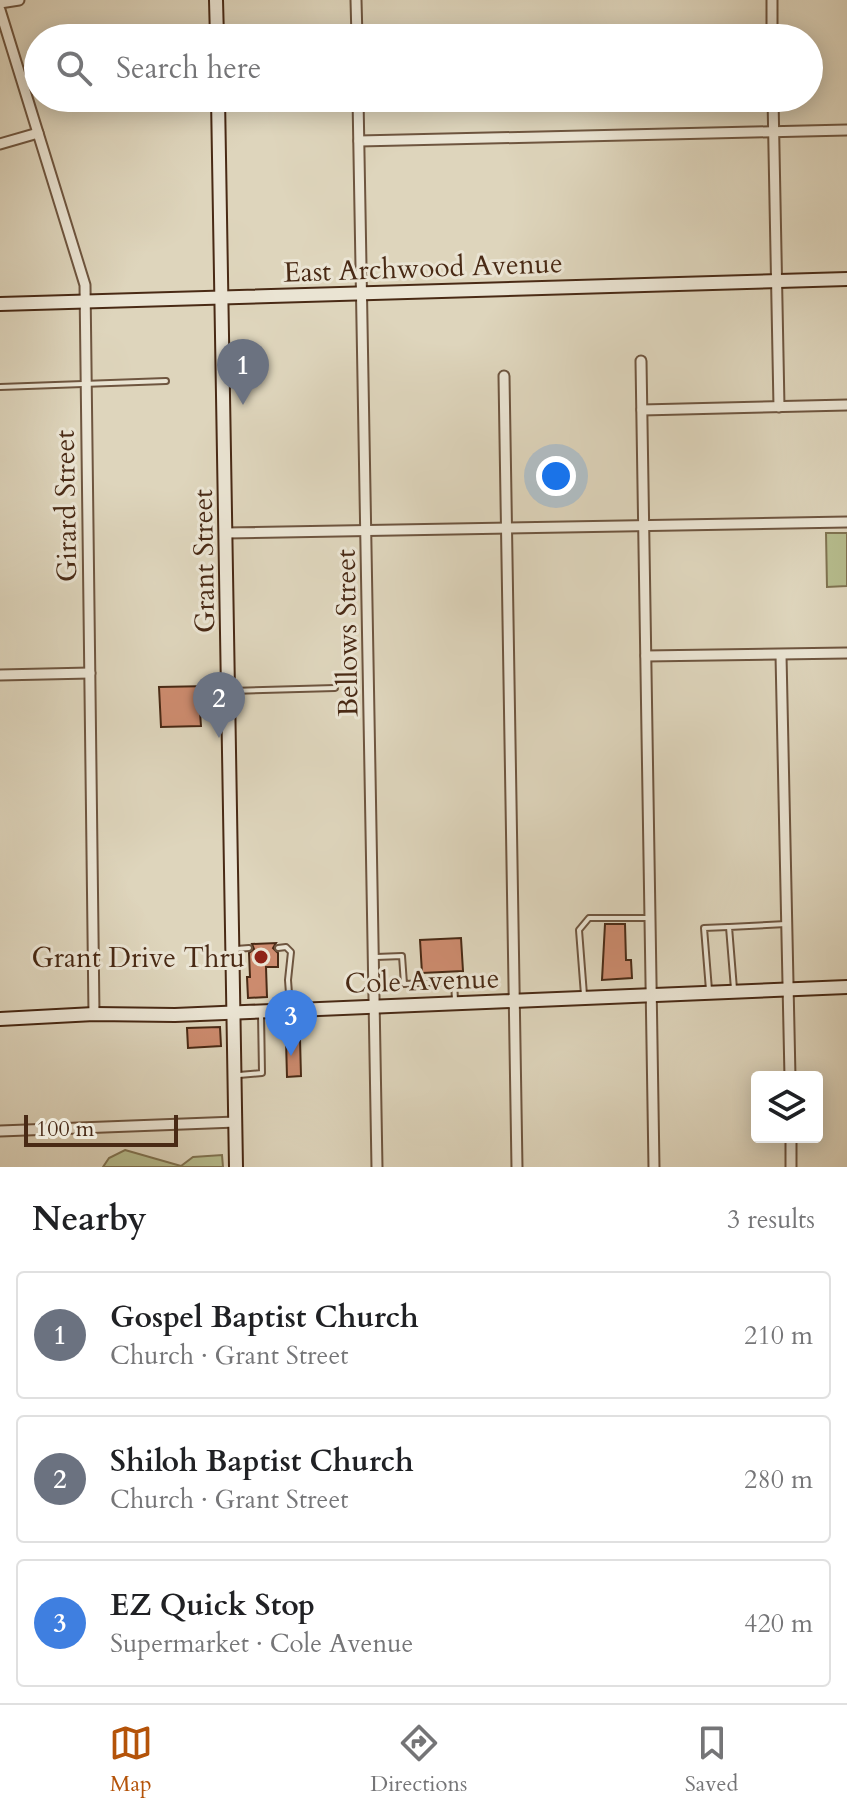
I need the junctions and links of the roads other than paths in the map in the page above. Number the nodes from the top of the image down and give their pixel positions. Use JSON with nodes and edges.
{"nodes":[{"id":1,"x":19,"y":0,"type":"edge"},
{"id":2,"x":216,"y":0,"type":"edge"},
{"id":3,"x":356,"y":0,"type":"edge"},
{"id":4,"x":772,"y":0,"type":"edge"},
{"id":5,"x":0,"y":3,"type":"edge"},
{"id":6,"x":0,"y":10,"type":"edge"},
{"id":7,"x":217,"y":24,"type":"edge"},
{"id":8,"x":357,"y":24,"type":"edge"},
{"id":9,"x":772,"y":24,"type":"edge"},
{"id":10,"x":24,"y":88,"type":"edge"},
{"id":11,"x":32,"y":112,"type":"edge"},
{"id":12,"x":218,"y":112,"type":"edge"},
{"id":13,"x":358,"y":112,"type":"edge"},
{"id":14,"x":773,"y":112,"type":"edge"},
{"id":15,"x":847,"y":130,"type":"edge"},
{"id":16,"x":773,"y":132,"type":"junction"},
{"id":17,"x":38,"y":133,"type":"junction"},
{"id":18,"x":359,"y":141,"type":"junction"},
{"id":19,"x":0,"y":144,"type":"edge"},
{"id":20,"x":847,"y":279,"type":"edge"},
{"id":21,"x":776,"y":281,"type":"junction"},
{"id":22,"x":362,"y":291,"type":"junction"},
{"id":23,"x":222,"y":297,"type":"junction"},
{"id":24,"x":86,"y":300,"type":"junction"},
{"id":25,"x":0,"y":304,"type":"edge"},
{"id":26,"x":641,"y":361,"type":"dead end"},
{"id":27,"x":504,"y":376,"type":"dead end"},
{"id":28,"x":166,"y":381,"type":"dead end"},
{"id":29,"x":85,"y":383,"type":"junction"},
{"id":30,"x":0,"y":387,"type":"edge"},
{"id":31,"x":847,"y":405,"type":"edge"},
{"id":32,"x":779,"y":407,"type":"junction"},
{"id":33,"x":642,"y":410,"type":"junction"},
{"id":34,"x":847,"y":522,"type":"edge"},
{"id":35,"x":644,"y":526,"type":"junction"},
{"id":36,"x":507,"y":528,"type":"junction"},
{"id":37,"x":367,"y":530,"type":"junction"},
{"id":38,"x":226,"y":533,"type":"junction"},
{"id":39,"x":847,"y":653,"type":"edge"},
{"id":40,"x":781,"y":655,"type":"junction"},
{"id":41,"x":646,"y":656,"type":"junction"},
{"id":42,"x":90,"y":673,"type":"junction"},
{"id":43,"x":0,"y":675,"type":"edge"},
{"id":44,"x":335,"y":688,"type":"dead end"},
{"id":45,"x":229,"y":691,"type":"junction"},
{"id":46,"x":649,"y":918,"type":"junction"},
{"id":47,"x":787,"y":924,"type":"junction"},
{"id":48,"x":729,"y":927,"type":"junction"},
{"id":49,"x":249,"y":948,"type":"dead end"},
{"id":50,"x":278,"y":948,"type":"dead end"},
{"id":51,"x":233,"y":949,"type":"junction"},
{"id":52,"x":374,"y":957,"type":"junction"},
{"id":53,"x":847,"y":987,"type":"edge"},
{"id":54,"x":787,"y":989,"type":"junction"},
{"id":55,"x":734,"y":991,"type":"junction"},
{"id":56,"x":710,"y":993,"type":"junction"},
{"id":57,"x":650,"y":995,"type":"junction"},
{"id":58,"x":584,"y":998,"type":"junction"},
{"id":59,"x":513,"y":1001,"type":"junction"},
{"id":60,"x":455,"y":1003,"type":"junction"},
{"id":61,"x":374,"y":1007,"type":"junction"},
{"id":62,"x":290,"y":1009,"type":"junction"},
{"id":63,"x":260,"y":1011,"type":"junction"},
{"id":64,"x":234,"y":1012,"type":"junction"},
{"id":65,"x":94,"y":1014,"type":"junction"},
{"id":66,"x":0,"y":1019,"type":"edge"},
{"id":67,"x":790,"y":1071,"type":"edge"},
{"id":68,"x":235,"y":1076,"type":"junction"},
{"id":69,"x":236,"y":1122,"type":"junction"},
{"id":70,"x":0,"y":1131,"type":"edge"},
{"id":71,"x":791,"y":1143,"type":"edge"},
{"id":72,"x":236,"y":1167,"type":"edge"},
{"id":73,"x":377,"y":1167,"type":"edge"},
{"id":74,"x":517,"y":1167,"type":"edge"},
{"id":75,"x":654,"y":1167,"type":"edge"},
{"id":76,"x":791,"y":1167,"type":"edge"}],
"edges":[{"from":1,"to":5,"type":"street"},
{"from":2,"to":7,"type":"street"},
{"from":3,"to":8,"type":"street"},
{"from":4,"to":9,"type":"street"},
{"from":6,"to":10,"type":"street","name":"Girard Street"},
{"from":11,"to":17,"type":"street","name":"Girard Street"},
{"from":12,"to":23,"type":"street","name":"Grant Street"},
{"from":13,"to":18,"type":"street","name":"Bellows Street"},
{"from":14,"to":16,"type":"street"},
{"from":15,"to":16,"type":"street"},
{"from":16,"to":18,"type":"street"},
{"from":16,"to":21,"type":"street"},
{"from":17,"to":19,"type":"street"},
{"from":17,"to":24,"type":"street","name":"Girard Street"},
{"from":18,"to":22,"type":"street","name":"Bellows Street"},
{"from":20,"to":21,"type":"street","name":"East Archwood Avenue"},
{"from":21,"to":22,"type":"street","name":"East Archwood Avenue"},
{"from":21,"to":32,"type":"street"},
{"from":22,"to":23,"type":"street","name":"East Archwood Avenue"},
{"from":22,"to":37,"type":"street","name":"Bellows Street"},
{"from":23,"to":24,"type":"street","name":"East Archwood Avenue"},
{"from":23,"to":38,"type":"street","name":"Grant Street"},
{"from":24,"to":25,"type":"street","name":"East Archwood Avenue"},
{"from":24,"to":29,"type":"street","name":"Girard Street"},
{"from":26,"to":33,"type":"street"},
{"from":27,"to":36,"type":"street"},
{"from":28,"to":29,"type":"lane"},
{"from":29,"to":30,"type":"lane"},
{"from":29,"to":42,"type":"street","name":"Girard Street"},
{"from":31,"to":32,"type":"street"},
{"from":32,"to":33,"type":"street"},
{"from":33,"to":35,"type":"street"},
{"from":34,"to":35,"type":"street"},
{"from":35,"to":36,"type":"street"},
{"from":35,"to":41,"type":"street"},
{"from":36,"to":37,"type":"street"},
{"from":36,"to":59,"type":"street"},
{"from":37,"to":38,"type":"street"},
{"from":37,"to":52,"type":"street","name":"Bellows Street"},
{"from":38,"to":45,"type":"street","name":"Grant Street"},
{"from":39,"to":40,"type":"street"},
{"from":40,"to":41,"type":"street"},
{"from":40,"to":47,"type":"street"},
{"from":41,"to":46,"type":"street"},
{"from":42,"to":43,"type":"street"},
{"from":42,"to":65,"type":"street","name":"Girard Street"},
{"from":44,"to":45,"type":"lane"},
{"from":45,"to":51,"type":"street","name":"Grant Street"},
{"from":46,"to":57,"type":"street"},
{"from":46,"to":58,"type":"lane"},
{"from":47,"to":48,"type":"lane"},
{"from":47,"to":54,"type":"street"},
{"from":48,"to":55,"type":"lane"},
{"from":48,"to":56,"type":"lane"},
{"from":49,"to":51,"type":"lane"},
{"from":50,"to":62,"type":"lane"},
{"from":51,"to":64,"type":"street","name":"Grant Street"},
{"from":52,"to":60,"type":"lane"},
{"from":52,"to":61,"type":"street","name":"Bellows Street"},
{"from":53,"to":54,"type":"street","name":"Cole Avenue"},
{"from":54,"to":55,"type":"street","name":"Cole Avenue"},
{"from":54,"to":67,"type":"street"},
{"from":55,"to":56,"type":"street","name":"Cole Avenue"},
{"from":56,"to":57,"type":"street","name":"Cole Avenue"},
{"from":57,"to":58,"type":"street","name":"Cole Avenue"},
{"from":57,"to":75,"type":"street"},
{"from":58,"to":59,"type":"street","name":"Cole Avenue"},
{"from":59,"to":60,"type":"street","name":"Cole Avenue"},
{"from":59,"to":74,"type":"street"},
{"from":60,"to":61,"type":"street","name":"Cole Avenue"},
{"from":61,"to":62,"type":"street","name":"Cole Avenue"},
{"from":61,"to":73,"type":"street","name":"Bellows Street"},
{"from":62,"to":63,"type":"street","name":"Cole Avenue"},
{"from":63,"to":64,"type":"street","name":"Cole Avenue"},
{"from":63,"to":68,"type":"lane"},
{"from":64,"to":65,"type":"street","name":"Cole Avenue"},
{"from":64,"to":68,"type":"street","name":"Grant Street"},
{"from":65,"to":66,"type":"street","name":"Cole Avenue"},
{"from":68,"to":69,"type":"street","name":"Grant Street"},
{"from":69,"to":70,"type":"street"},
{"from":69,"to":72,"type":"street","name":"Grant Street"},
{"from":71,"to":76,"type":"street"}]}
